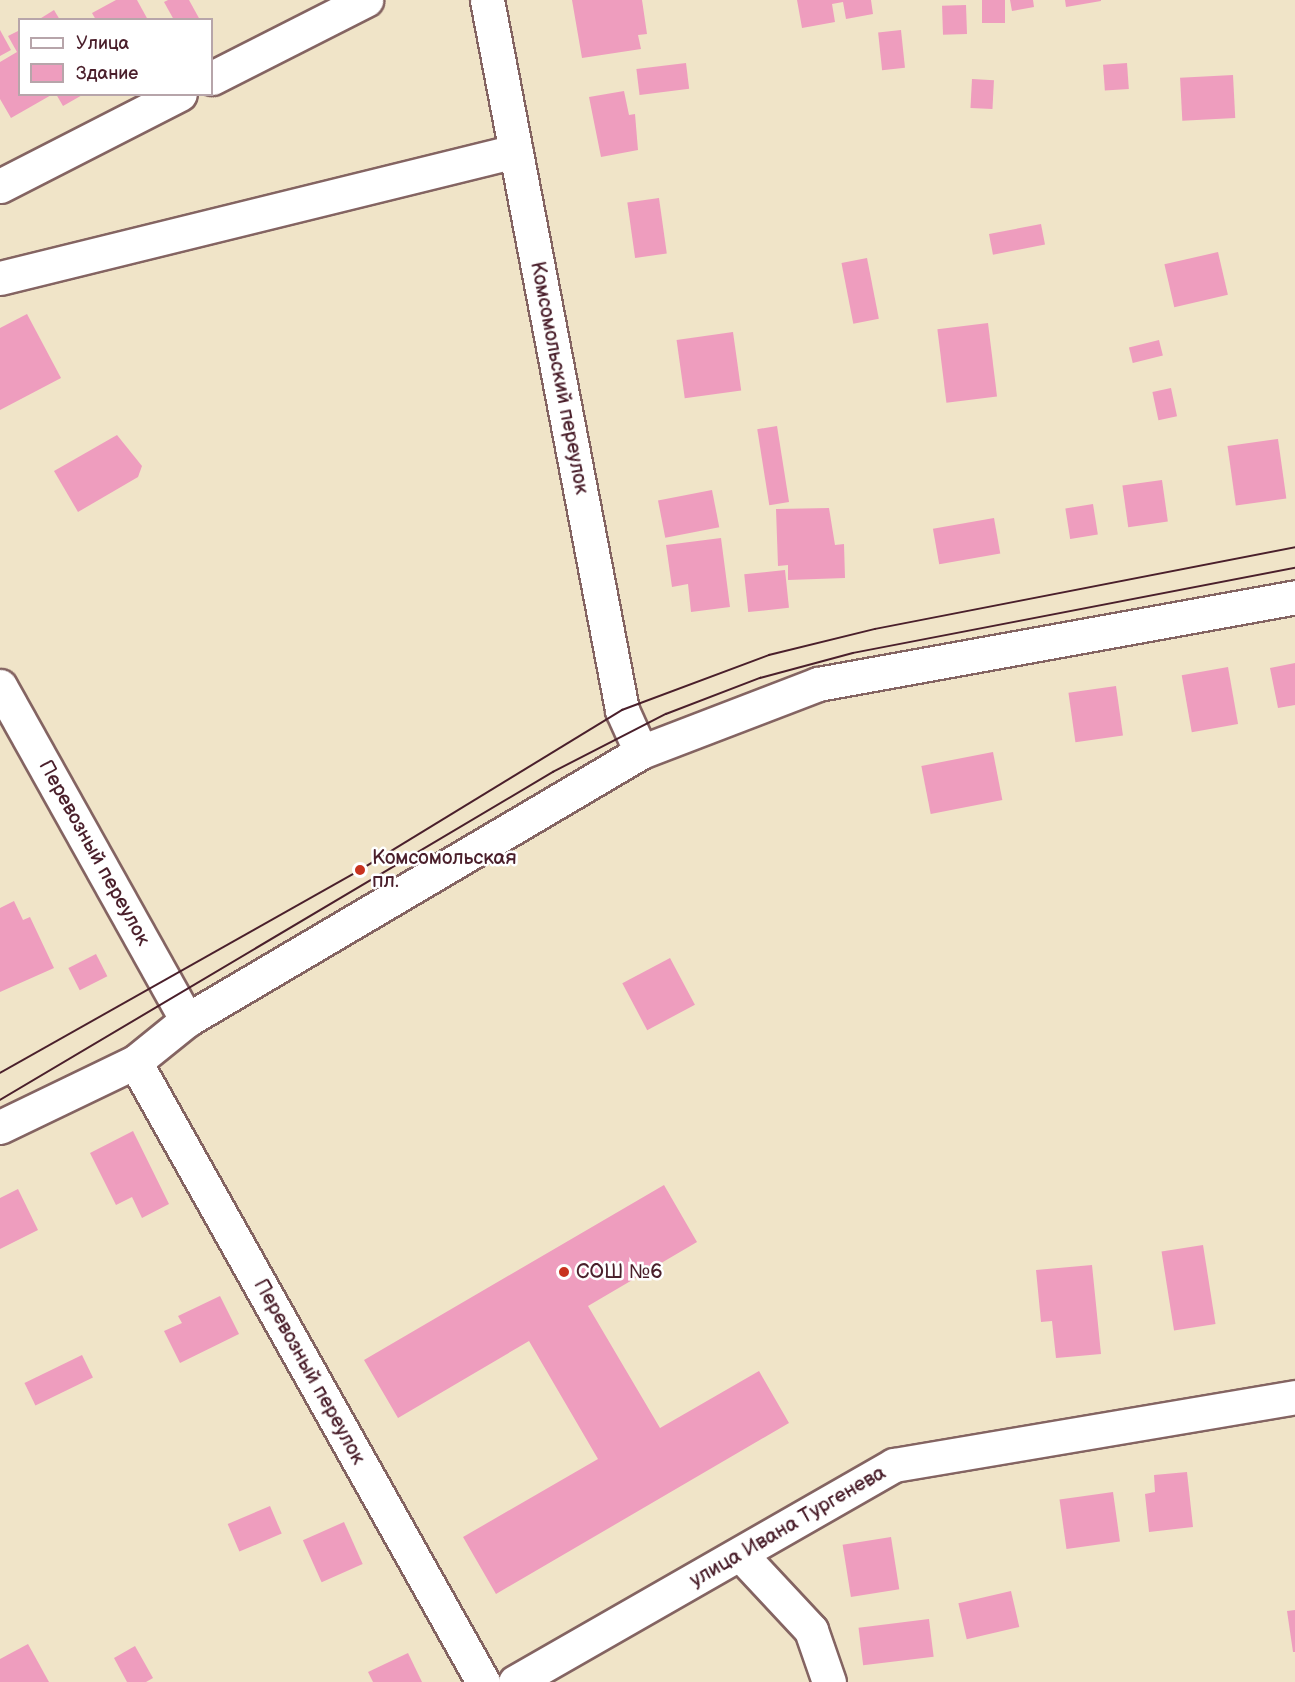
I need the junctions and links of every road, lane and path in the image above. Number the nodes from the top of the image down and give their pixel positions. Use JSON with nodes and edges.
{"nodes":[{"id":1,"x":366,"y":0,"type":"edge"},
{"id":2,"x":487,"y":0,"type":"edge"},
{"id":3,"x":213,"y":77,"type":"edge"},
{"id":4,"x":176,"y":96,"type":"edge"},
{"id":5,"x":516,"y":151,"type":"junction"},
{"id":6,"x":0,"y":186,"type":"edge"},
{"id":7,"x":0,"y":278,"type":"edge"},
{"id":8,"x":1295,"y":597,"type":"edge"},
{"id":9,"x":0,"y":686,"type":"edge"},
{"id":10,"x":641,"y":753,"type":"junction"},
{"id":11,"x":188,"y":1020,"type":"junction"},
{"id":12,"x":135,"y":1062,"type":"junction"},
{"id":13,"x":0,"y":1127,"type":"edge"},
{"id":14,"x":1295,"y":1397,"type":"edge"},
{"id":15,"x":741,"y":1555,"type":"junction"},
{"id":16,"x":483,"y":1682,"type":"edge"},
{"id":17,"x":515,"y":1682,"type":"edge"},
{"id":18,"x":829,"y":1682,"type":"edge"}],
"edges":[{"from":1,"to":3,"type":"street"},
{"from":2,"to":5,"type":"street","name":"Комсомольский переулок"},
{"from":4,"to":6,"type":"street"},
{"from":5,"to":7,"type":"street"},
{"from":5,"to":10,"type":"street","name":"Комсомольский переулок"},
{"from":8,"to":10,"type":"street"},
{"from":9,"to":11,"type":"street","name":"Перевозный переулок"},
{"from":10,"to":11,"type":"street"},
{"from":11,"to":12,"type":"street"},
{"from":12,"to":13,"type":"street"},
{"from":12,"to":16,"type":"street","name":"Перевозный переулок"},
{"from":14,"to":15,"type":"street","name":"улица Ивана Тургенева"},
{"from":15,"to":17,"type":"street","name":"улица Ивана Тургенева"},
{"from":15,"to":18,"type":"street"}]}
